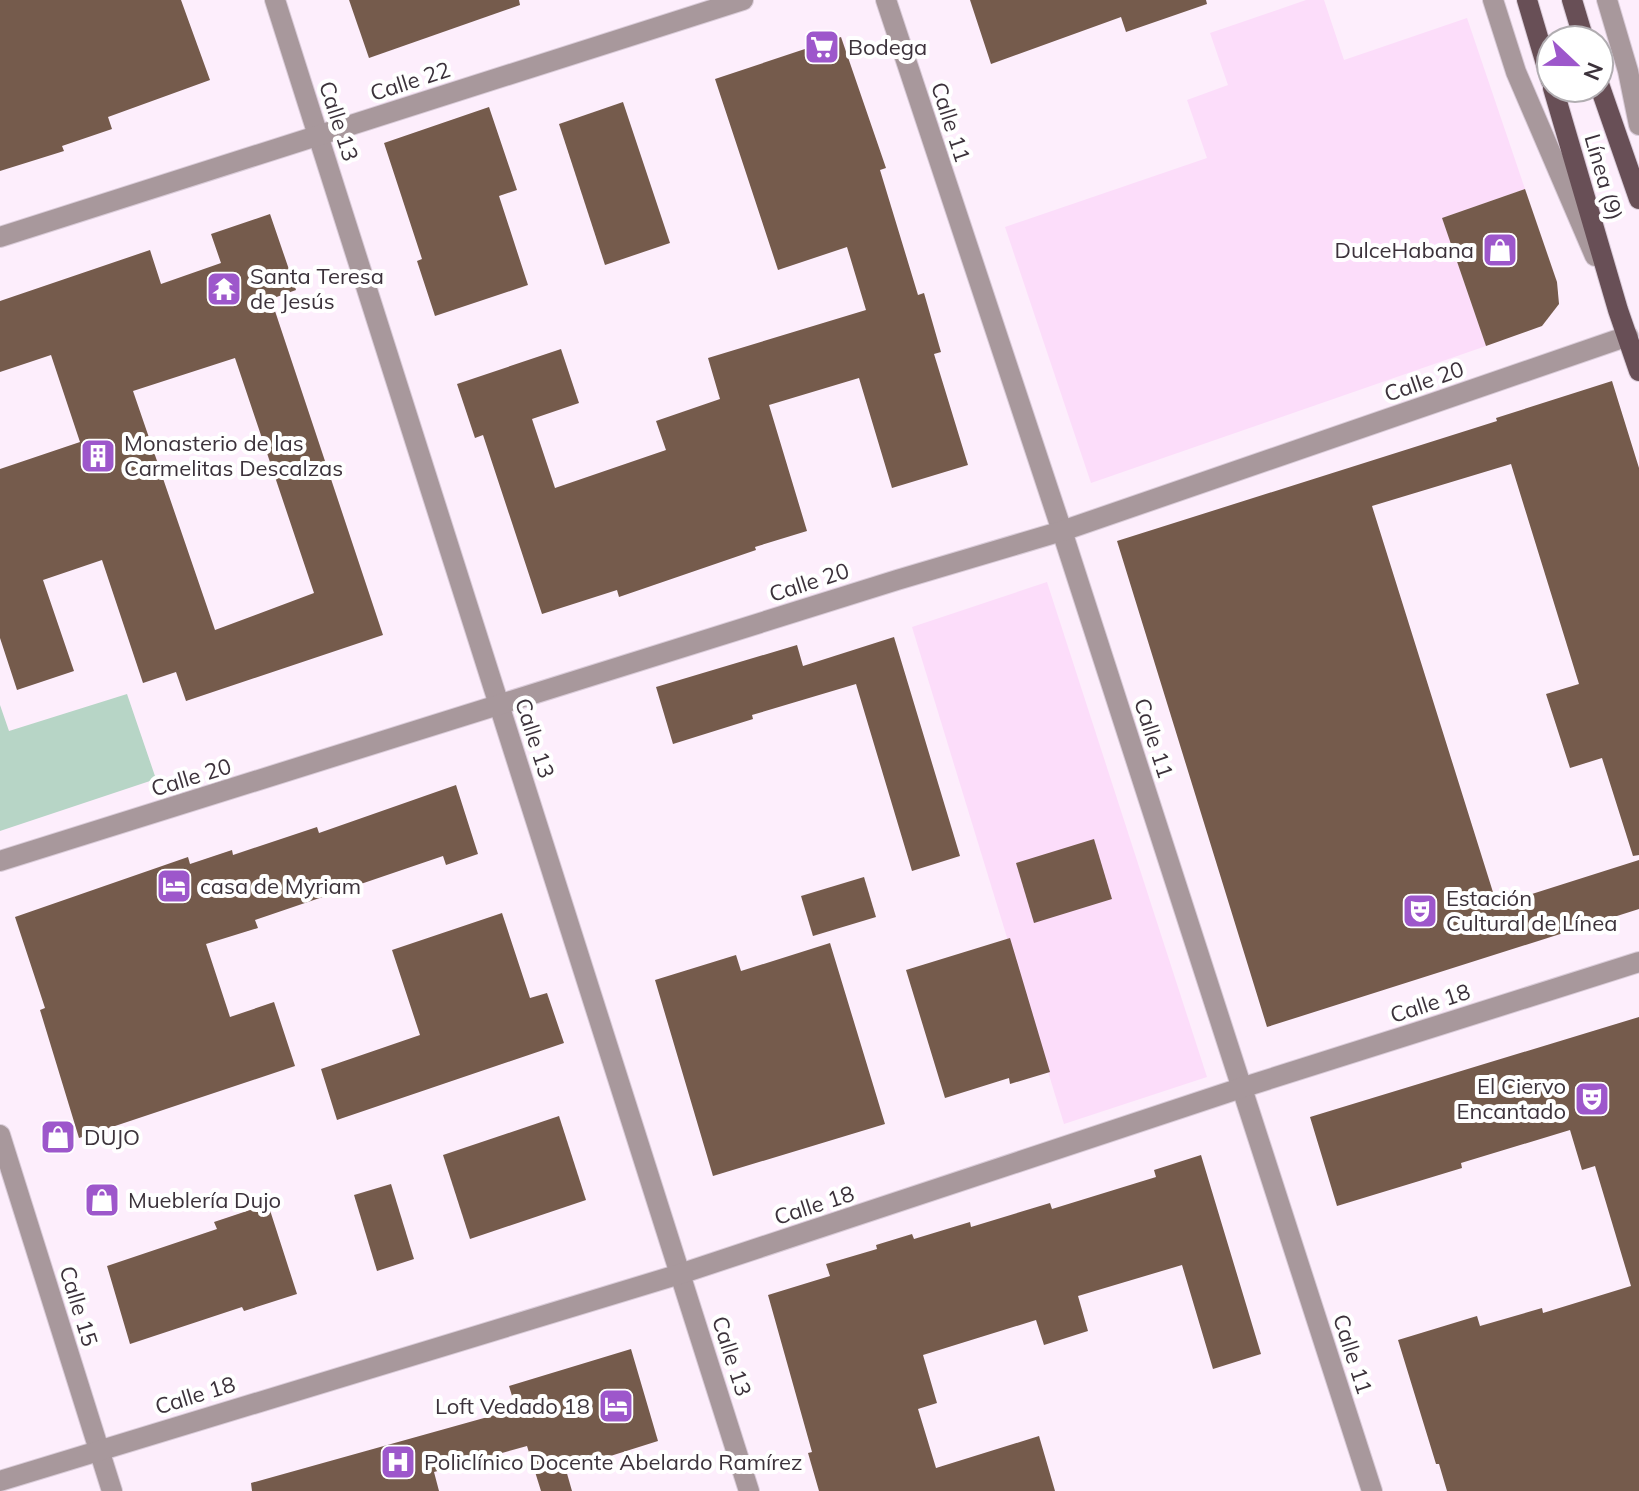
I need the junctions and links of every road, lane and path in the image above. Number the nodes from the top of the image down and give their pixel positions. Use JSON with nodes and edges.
{"nodes":[{"id":1,"x":275,"y":0,"type":"edge"},
{"id":2,"x":743,"y":0,"type":"edge"},
{"id":3,"x":886,"y":0,"type":"edge"},
{"id":4,"x":1493,"y":0,"type":"edge"},
{"id":5,"x":1527,"y":0,"type":"edge"},
{"id":6,"x":1572,"y":0,"type":"edge"},
{"id":7,"x":1607,"y":0,"type":"edge"},
{"id":8,"x":1579,"y":24,"type":"edge"},
{"id":9,"x":1535,"y":27,"type":"edge"},
{"id":10,"x":1558,"y":104,"type":"edge"},
{"id":11,"x":1606,"y":104,"type":"edge"},
{"id":12,"x":1639,"y":125,"type":"edge"},
{"id":13,"x":318,"y":135,"type":"junction"},
{"id":14,"x":1639,"y":199,"type":"edge"},
{"id":15,"x":0,"y":237,"type":"edge"},
{"id":16,"x":1618,"y":310,"type":"junction"},
{"id":17,"x":1628,"y":336,"type":"junction"},
{"id":18,"x":1639,"y":371,"type":"edge"},
{"id":19,"x":1062,"y":531,"type":"junction"},
{"id":20,"x":500,"y":706,"type":"junction"},
{"id":21,"x":0,"y":861,"type":"edge"},
{"id":22,"x":1639,"y":962,"type":"edge"},
{"id":23,"x":1241,"y":1088,"type":"junction"},
{"id":24,"x":0,"y":1135,"type":"edge"},
{"id":25,"x":680,"y":1274,"type":"junction"},
{"id":26,"x":99,"y":1449,"type":"junction"},
{"id":27,"x":0,"y":1481,"type":"edge"},
{"id":28,"x":112,"y":1491,"type":"edge"},
{"id":29,"x":749,"y":1491,"type":"edge"},
{"id":30,"x":1372,"y":1491,"type":"edge"}],
"edges":[{"from":1,"to":13,"type":"street","name":"Calle 13"},
{"from":2,"to":13,"type":"street","name":"Calle 22"},
{"from":3,"to":19,"type":"street","name":"Calle 11"},
{"from":4,"to":16,"type":"street"},
{"from":5,"to":9,"type":"main road"},
{"from":6,"to":8,"type":"main road"},
{"from":7,"to":12,"type":"street"},
{"from":10,"to":16,"type":"main road","name":"Línea (9)"},
{"from":11,"to":14,"type":"main road","name":"Línea (9)"},
{"from":13,"to":15,"type":"street","name":"Calle 22"},
{"from":13,"to":20,"type":"street","name":"Calle 13"},
{"from":16,"to":17,"type":"main road","name":"Línea (9)"},
{"from":17,"to":18,"type":"main road","name":"Línea (9)"},
{"from":17,"to":19,"type":"street","name":"Calle 20"},
{"from":19,"to":20,"type":"street","name":"Calle 20"},
{"from":19,"to":23,"type":"street","name":"Calle 11"},
{"from":20,"to":21,"type":"street","name":"Calle 20"},
{"from":20,"to":25,"type":"street","name":"Calle 13"},
{"from":22,"to":23,"type":"street","name":"Calle 18"},
{"from":23,"to":25,"type":"street","name":"Calle 18"},
{"from":23,"to":30,"type":"street","name":"Calle 11"},
{"from":24,"to":26,"type":"street","name":"Calle 15"},
{"from":25,"to":26,"type":"street","name":"Calle 18"},
{"from":25,"to":29,"type":"street","name":"Calle 13"},
{"from":26,"to":27,"type":"street","name":"Calle 18"},
{"from":26,"to":28,"type":"street","name":"Calle 15"}]}
